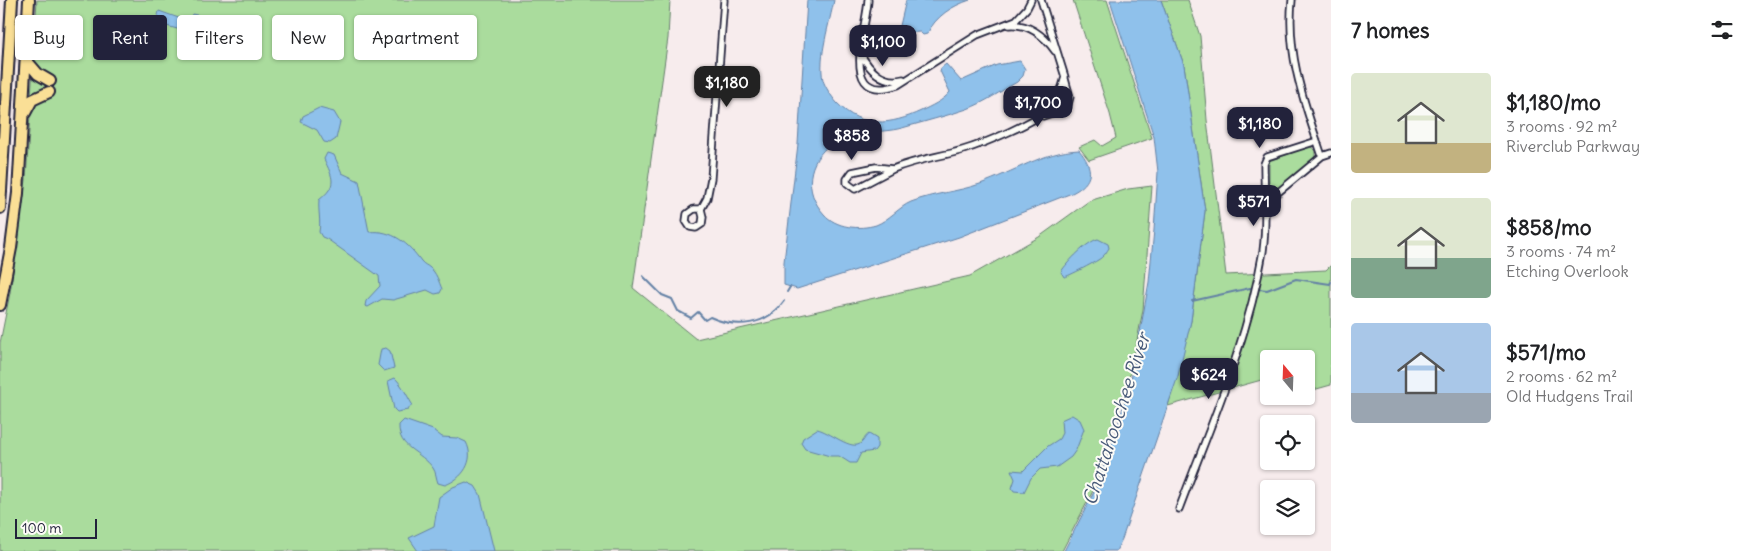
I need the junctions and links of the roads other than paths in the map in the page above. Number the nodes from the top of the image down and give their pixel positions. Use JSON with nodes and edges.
{"nodes":[{"id":1,"x":12,"y":0,"type":"edge"},
{"id":2,"x":30,"y":0,"type":"edge"},
{"id":3,"x":724,"y":0,"type":"edge"},
{"id":4,"x":868,"y":0,"type":"edge"},
{"id":5,"x":1031,"y":0,"type":"edge"},
{"id":6,"x":1041,"y":0,"type":"edge"},
{"id":7,"x":1292,"y":0,"type":"edge"},
{"id":8,"x":29,"y":15,"type":"edge"},
{"id":9,"x":999,"y":27,"type":"junction"},
{"id":10,"x":9,"y":46,"type":"junction"},
{"id":11,"x":860,"y":53,"type":"junction"},
{"id":12,"x":1058,"y":57,"type":"junction"},
{"id":13,"x":26,"y":60,"type":"joint"},
{"id":14,"x":0,"y":67,"type":"edge"},
{"id":15,"x":1065,"y":77,"type":"junction"},
{"id":16,"x":908,"y":78,"type":"junction"},
{"id":17,"x":3,"y":105,"type":"edge"},
{"id":18,"x":1036,"y":118,"type":"junction"},
{"id":19,"x":22,"y":121,"type":"junction"},
{"id":20,"x":1317,"y":141,"type":"junction"},
{"id":21,"x":1331,"y":154,"type":"edge"},
{"id":22,"x":1322,"y":156,"type":"junction"},
{"id":23,"x":893,"y":169,"type":"junction"},
{"id":24,"x":1264,"y":204,"type":"junction"},
{"id":25,"x":0,"y":208,"type":"edge"},
{"id":26,"x":701,"y":209,"type":"dead end"},
{"id":27,"x":0,"y":305,"type":"edge"},
{"id":28,"x":1179,"y":509,"type":"dead end"}],
"edges":[{"from":1,"to":10,"type":"highway"},
{"from":2,"to":8,"type":"highway"},
{"from":3,"to":26,"type":"street"},
{"from":4,"to":11,"type":"street"},
{"from":5,"to":9,"type":"street"},
{"from":6,"to":12,"type":"street"},
{"from":7,"to":20,"type":"street"},
{"from":9,"to":12,"type":"street"},
{"from":9,"to":16,"type":"street"},
{"from":10,"to":14,"type":"highway"},
{"from":10,"to":17,"type":"highway"},
{"from":11,"to":16,"type":"street"},
{"from":11,"to":16,"type":"street"},
{"from":12,"to":15,"type":"street"},
{"from":13,"to":19,"type":"highway"},
{"from":13,"to":19,"type":"highway"},
{"from":15,"to":18,"type":"street"},
{"from":15,"to":18,"type":"street"},
{"from":17,"to":25,"type":"highway"},
{"from":18,"to":23,"type":"street"},
{"from":19,"to":27,"type":"highway"},
{"from":20,"to":22,"type":"street"},
{"from":20,"to":24,"type":"street"},
{"from":21,"to":22,"type":"street"},
{"from":22,"to":24,"type":"street"},
{"from":23,"to":23,"type":"street"},
{"from":24,"to":28,"type":"street"}]}
